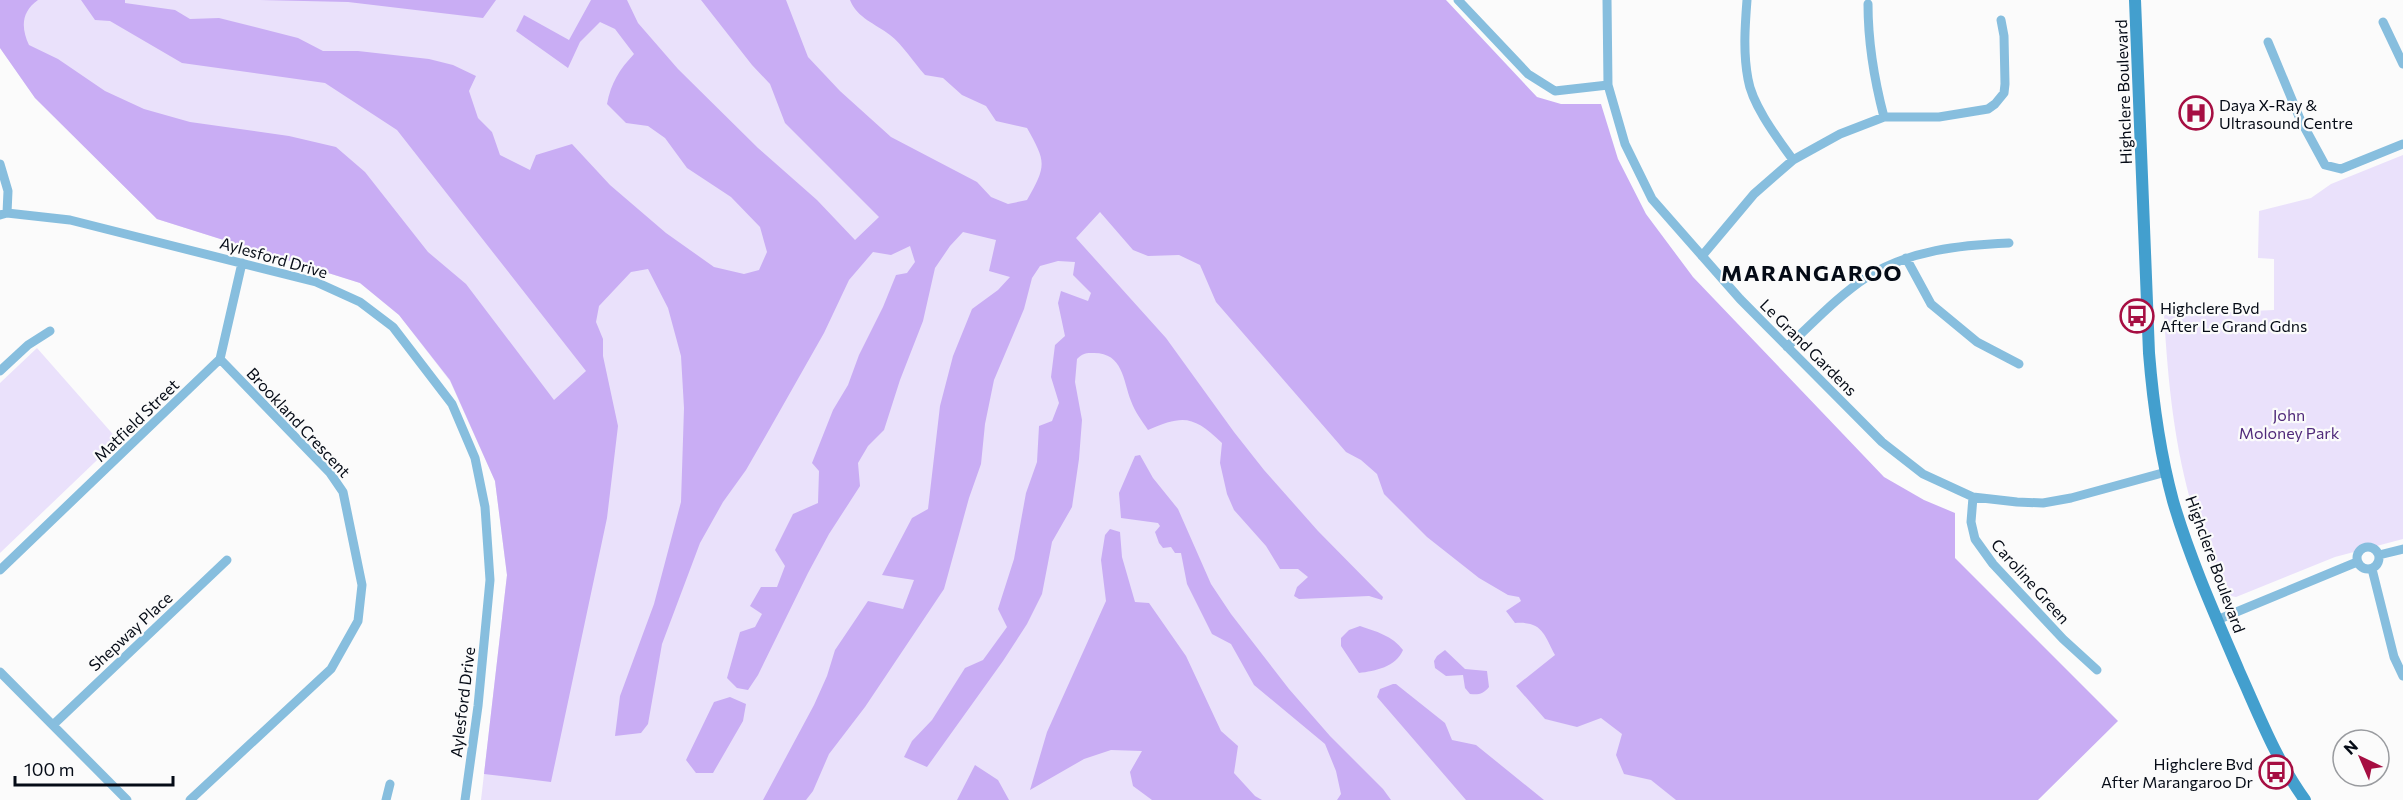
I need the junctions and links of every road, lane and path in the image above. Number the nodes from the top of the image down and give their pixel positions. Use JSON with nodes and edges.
{"nodes":[{"id":1,"x":1458,"y":0,"type":"edge"},
{"id":2,"x":1607,"y":0,"type":"edge"},
{"id":3,"x":1747,"y":0,"type":"edge"},
{"id":4,"x":2135,"y":0,"type":"edge"},
{"id":5,"x":1868,"y":4,"type":"dead end"},
{"id":6,"x":2001,"y":20,"type":"dead end"},
{"id":7,"x":2383,"y":22,"type":"dead end"},
{"id":8,"x":2268,"y":42,"type":"dead end"},
{"id":9,"x":2403,"y":64,"type":"edge"},
{"id":10,"x":1608,"y":85,"type":"junction"},
{"id":11,"x":1884,"y":117,"type":"junction"},
{"id":12,"x":2403,"y":144,"type":"edge"},
{"id":13,"x":1793,"y":160,"type":"junction"},
{"id":14,"x":0,"y":164,"type":"edge"},
{"id":15,"x":3,"y":214,"type":"edge"},
{"id":16,"x":2009,"y":243,"type":"dead end"},
{"id":17,"x":1702,"y":256,"type":"junction"},
{"id":18,"x":1906,"y":258,"type":"junction"},
{"id":19,"x":242,"y":263,"type":"junction"},
{"id":20,"x":50,"y":332,"type":"dead end"},
{"id":21,"x":1787,"y":347,"type":"junction"},
{"id":22,"x":220,"y":359,"type":"junction"},
{"id":23,"x":2019,"y":364,"type":"dead end"},
{"id":24,"x":0,"y":371,"type":"edge"},
{"id":25,"x":2166,"y":472,"type":"junction"},
{"id":26,"x":1973,"y":497,"type":"junction"},
{"id":27,"x":2403,"y":549,"type":"edge"},
{"id":28,"x":2379,"y":555,"type":"junction"},
{"id":29,"x":227,"y":561,"type":"dead end"},
{"id":30,"x":2357,"y":562,"type":"junction"},
{"id":31,"x":2372,"y":569,"type":"junction"},
{"id":32,"x":0,"y":570,"type":"edge"},
{"id":33,"x":2217,"y":620,"type":"junction"},
{"id":34,"x":2097,"y":670,"type":"dead end"},
{"id":35,"x":0,"y":672,"type":"edge"},
{"id":36,"x":2403,"y":676,"type":"edge"},
{"id":37,"x":54,"y":724,"type":"junction"},
{"id":38,"x":390,"y":784,"type":"dead end"},
{"id":39,"x":120,"y":798,"type":"edge"},
{"id":40,"x":190,"y":800,"type":"edge"},
{"id":41,"x":386,"y":800,"type":"edge"},
{"id":42,"x":465,"y":800,"type":"edge"},
{"id":43,"x":2305,"y":800,"type":"edge"}],
"edges":[{"from":1,"to":10,"type":"street"},
{"from":2,"to":10,"type":"street","name":"Le Grand Gardens"},
{"from":3,"to":13,"type":"street"},
{"from":4,"to":25,"type":"street","name":"Highclere Boulevard"},
{"from":5,"to":11,"type":"street"},
{"from":6,"to":11,"type":"street"},
{"from":7,"to":9,"type":"street"},
{"from":8,"to":12,"type":"street"},
{"from":10,"to":17,"type":"street","name":"Le Grand Gardens"},
{"from":11,"to":13,"type":"street"},
{"from":13,"to":17,"type":"street"},
{"from":14,"to":15,"type":"street"},
{"from":15,"to":19,"type":"street","name":"Aylesford Drive"},
{"from":16,"to":18,"type":"street"},
{"from":17,"to":21,"type":"street","name":"Le Grand Gardens"},
{"from":18,"to":21,"type":"street"},
{"from":18,"to":23,"type":"street"},
{"from":19,"to":22,"type":"street"},
{"from":19,"to":42,"type":"street","name":"Aylesford Drive"},
{"from":20,"to":24,"type":"street"},
{"from":21,"to":26,"type":"street","name":"Le Grand Gardens"},
{"from":22,"to":32,"type":"street","name":"Matfield Street"},
{"from":22,"to":40,"type":"street","name":"Brookland Crescent"},
{"from":25,"to":26,"type":"street","name":"Le Grand Gardens"},
{"from":25,"to":33,"type":"street","name":"Highclere Boulevard"},
{"from":26,"to":34,"type":"street","name":"Caroline Green"},
{"from":27,"to":28,"type":"street"},
{"from":28,"to":30,"type":"street"},
{"from":28,"to":31,"type":"street"},
{"from":29,"to":37,"type":"street","name":"Shepway Place"},
{"from":30,"to":31,"type":"street"},
{"from":30,"to":33,"type":"street"},
{"from":31,"to":36,"type":"street"},
{"from":33,"to":43,"type":"street","name":"Highclere Boulevard"},
{"from":35,"to":37,"type":"street"},
{"from":37,"to":39,"type":"street"},
{"from":38,"to":41,"type":"street"}]}
